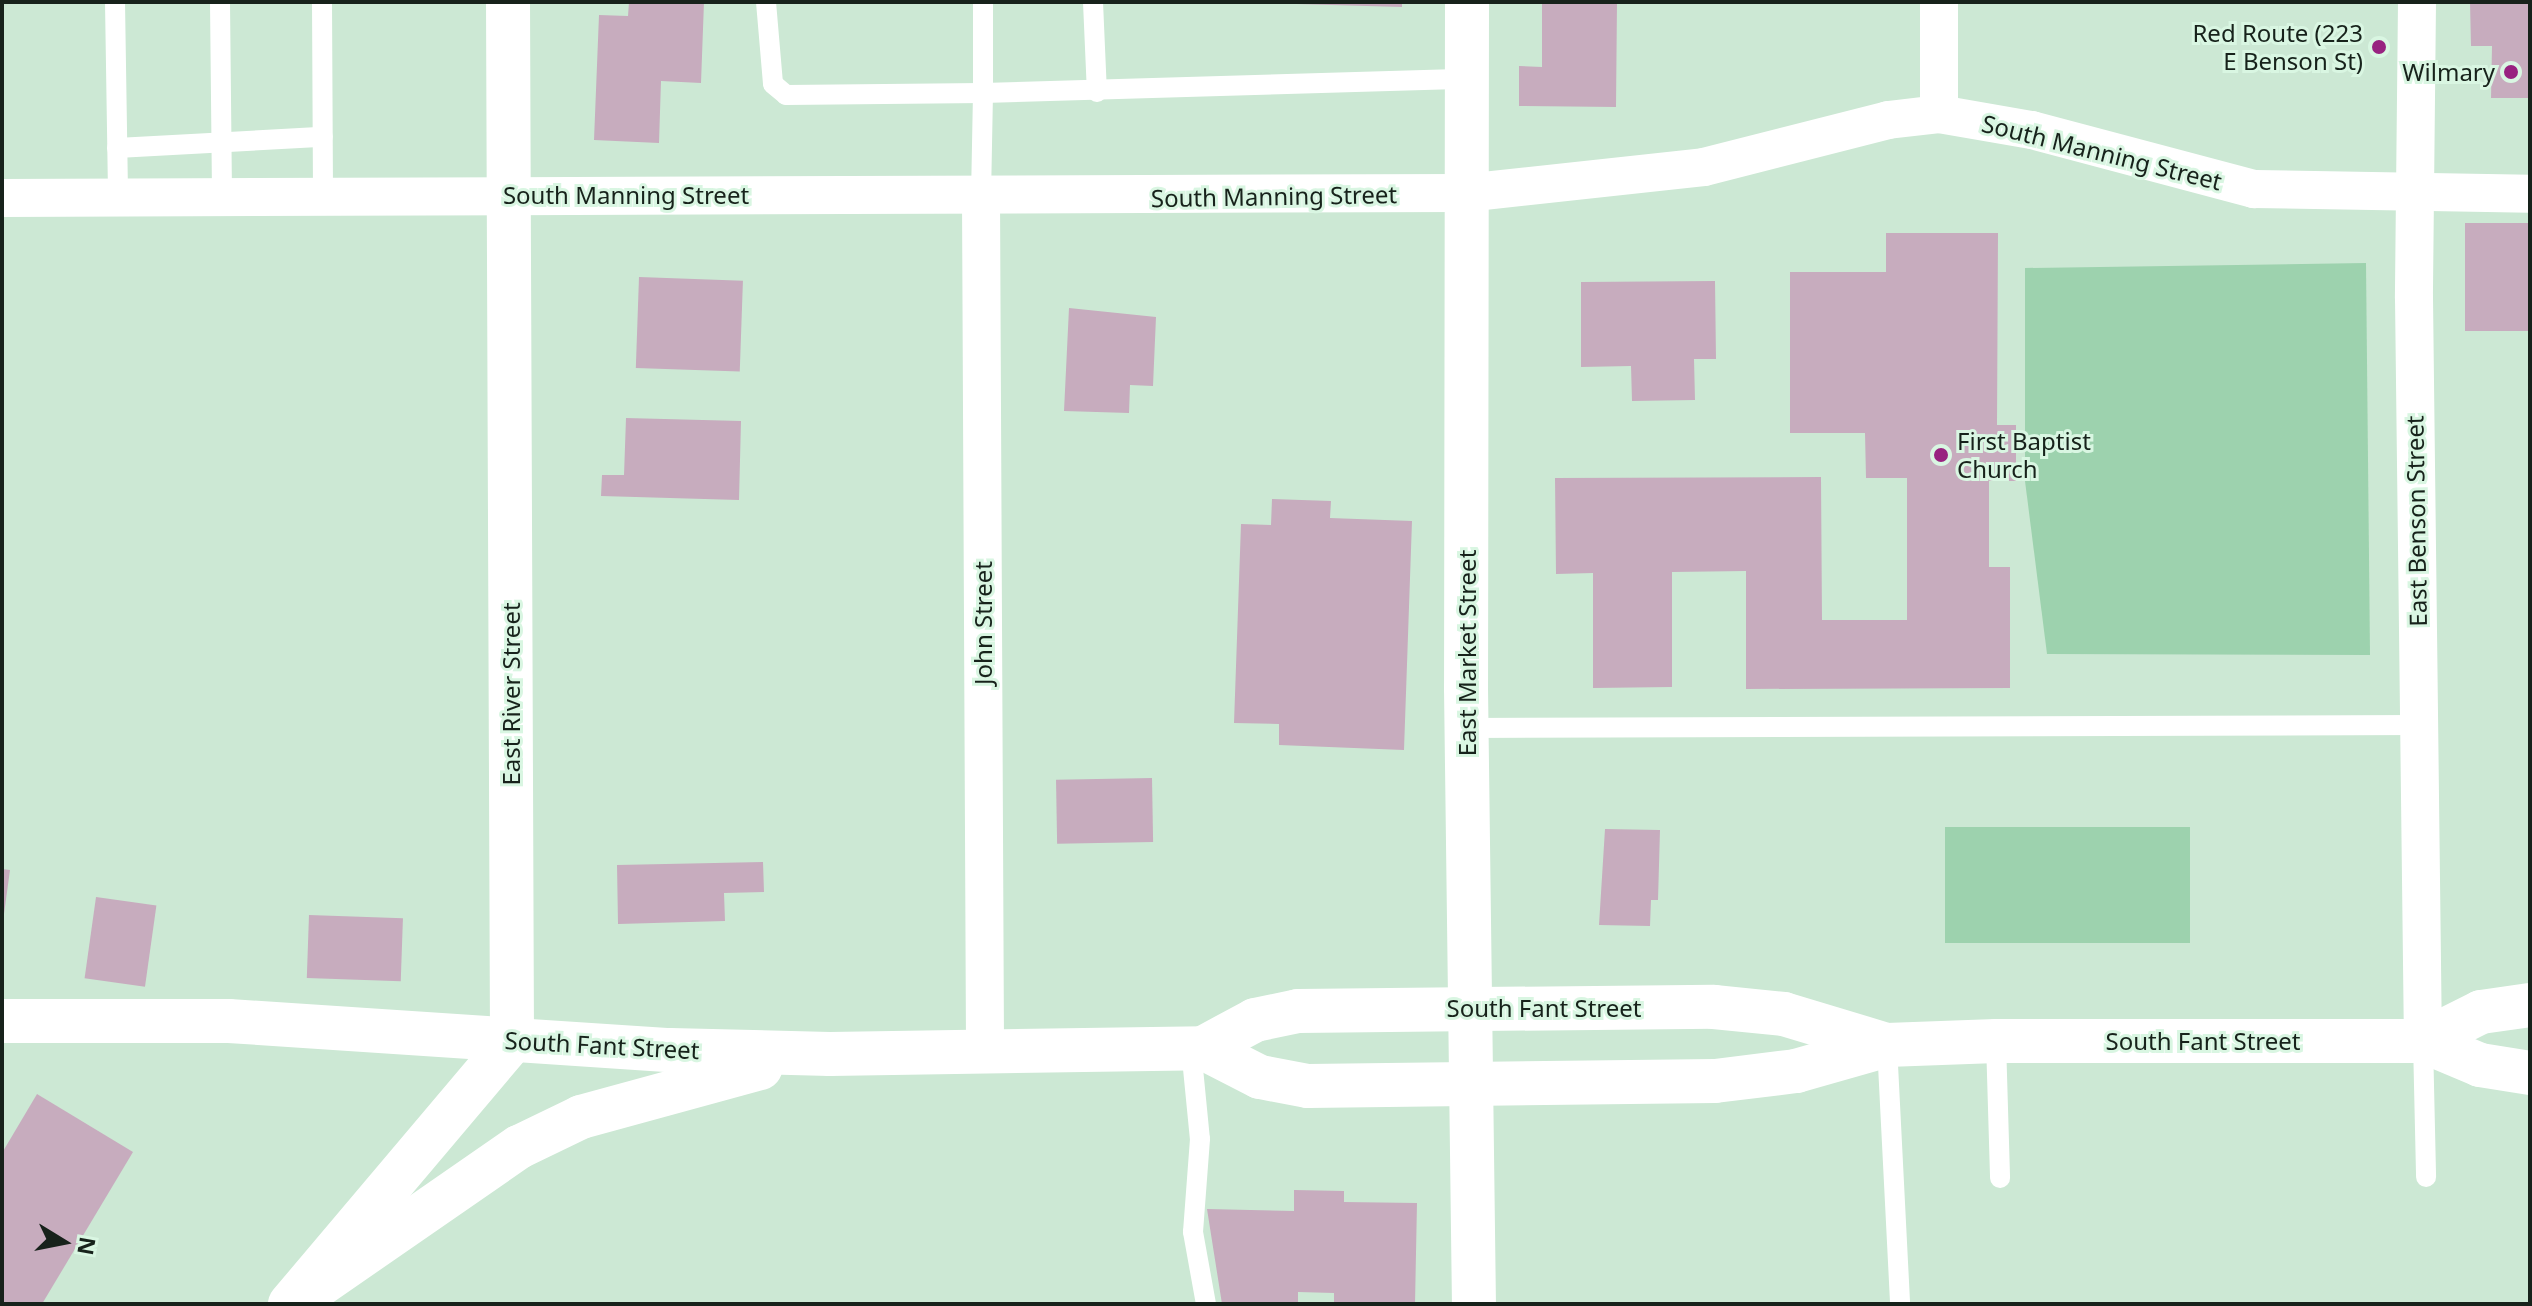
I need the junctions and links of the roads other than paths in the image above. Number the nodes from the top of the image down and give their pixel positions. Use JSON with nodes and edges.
{"nodes":[{"id":1,"x":115,"y":2,"type":"edge"},
{"id":2,"x":220,"y":2,"type":"edge"},
{"id":3,"x":322,"y":2,"type":"edge"},
{"id":4,"x":508,"y":2,"type":"edge"},
{"id":5,"x":766,"y":2,"type":"edge"},
{"id":6,"x":983,"y":2,"type":"edge"},
{"id":7,"x":1093,"y":2,"type":"edge"},
{"id":8,"x":1467,"y":2,"type":"edge"},
{"id":9,"x":1939,"y":2,"type":"edge"},
{"id":10,"x":2417,"y":2,"type":"edge"},
{"id":11,"x":1467,"y":79,"type":"junction"},
{"id":12,"x":1097,"y":92,"type":"junction"},
{"id":13,"x":983,"y":93,"type":"junction"},
{"id":14,"x":1939,"y":114,"type":"junction"},
{"id":15,"x":323,"y":137,"type":"junction"},
{"id":16,"x":222,"y":143,"type":"junction"},
{"id":17,"x":117,"y":148,"type":"junction"},
{"id":18,"x":1465,"y":193,"type":"junction"},
{"id":19,"x":2418,"y":194,"type":"junction"},
{"id":20,"x":2530,"y":194,"type":"edge"},
{"id":21,"x":510,"y":195,"type":"junction"},
{"id":22,"x":323,"y":196,"type":"junction"},
{"id":23,"x":222,"y":197,"type":"junction"},
{"id":24,"x":981,"y":197,"type":"junction"},
{"id":25,"x":2,"y":198,"type":"edge"},
{"id":26,"x":118,"y":198,"type":"junction"},
{"id":27,"x":2419,"y":725,"type":"junction"},
{"id":28,"x":1467,"y":728,"type":"junction"},
{"id":29,"x":2530,"y":1005,"type":"edge"},
{"id":30,"x":1469,"y":1009,"type":"junction"},
{"id":31,"x":2,"y":1021,"type":"edge"},
{"id":32,"x":512,"y":1041,"type":"junction"},
{"id":33,"x":1996,"y":1041,"type":"junction"},
{"id":34,"x":2423,"y":1041,"type":"junction"},
{"id":35,"x":1887,"y":1045,"type":"junction"},
{"id":36,"x":1197,"y":1048,"type":"junction"},
{"id":37,"x":985,"y":1049,"type":"junction"},
{"id":38,"x":830,"y":1054,"type":"junction"},
{"id":39,"x":2530,"y":1073,"type":"edge"},
{"id":40,"x":1469,"y":1087,"type":"junction"},
{"id":41,"x":2426,"y":1177,"type":"dead end"},
{"id":42,"x":2000,"y":1178,"type":"dead end"},
{"id":43,"x":291,"y":1304,"type":"edge"},
{"id":44,"x":1206,"y":1304,"type":"edge"},
{"id":45,"x":1474,"y":1304,"type":"edge"},
{"id":46,"x":1900,"y":1304,"type":"edge"}],
"edges":[{"from":1,"to":17,"type":"lane"},
{"from":2,"to":16,"type":"lane"},
{"from":3,"to":15,"type":"lane"},
{"from":4,"to":21,"type":"main road","name":"East River Street"},
{"from":5,"to":13,"type":"lane"},
{"from":6,"to":13,"type":"lane"},
{"from":7,"to":12,"type":"lane"},
{"from":8,"to":11,"type":"main road","name":"East Market Street"},
{"from":9,"to":14,"type":"street"},
{"from":10,"to":19,"type":"street","name":"East Benson Street"},
{"from":11,"to":12,"type":"lane"},
{"from":11,"to":18,"type":"main road","name":"East Market Street"},
{"from":12,"to":13,"type":"lane"},
{"from":13,"to":24,"type":"lane"},
{"from":14,"to":18,"type":"street","name":"South Manning Street"},
{"from":14,"to":19,"type":"street","name":"South Manning Street"},
{"from":15,"to":16,"type":"lane"},
{"from":15,"to":22,"type":"lane"},
{"from":16,"to":17,"type":"lane"},
{"from":16,"to":23,"type":"lane"},
{"from":17,"to":26,"type":"lane"},
{"from":18,"to":24,"type":"street","name":"South Manning Street"},
{"from":18,"to":28,"type":"main road","name":"East Market Street"},
{"from":19,"to":20,"type":"street","name":"South Manning Street"},
{"from":19,"to":27,"type":"street","name":"East Benson Street"},
{"from":21,"to":22,"type":"street","name":"South Manning Street"},
{"from":21,"to":24,"type":"street","name":"South Manning Street"},
{"from":21,"to":32,"type":"main road","name":"East River Street"},
{"from":22,"to":23,"type":"street","name":"South Manning Street"},
{"from":23,"to":26,"type":"street","name":"South Manning Street"},
{"from":24,"to":37,"type":"street","name":"John Street"},
{"from":25,"to":26,"type":"street","name":"South Manning Street"},
{"from":27,"to":28,"type":"lane"},
{"from":27,"to":34,"type":"street","name":"East Benson Street"},
{"from":28,"to":30,"type":"main road","name":"East Market Street"},
{"from":29,"to":34,"type":"main road","name":"South Fant Street"},
{"from":30,"to":35,"type":"main road","name":"South Fant Street"},
{"from":30,"to":36,"type":"main road","name":"South Fant Street"},
{"from":30,"to":40,"type":"main road","name":"East Market Street"},
{"from":31,"to":32,"type":"main road","name":"South Fant Street"},
{"from":32,"to":38,"type":"main road","name":"South Fant Street"},
{"from":32,"to":43,"type":"main road"},
{"from":33,"to":34,"type":"main road","name":"South Fant Street"},
{"from":33,"to":35,"type":"main road","name":"South Fant Street"},
{"from":33,"to":42,"type":"lane"},
{"from":34,"to":39,"type":"main road","name":"South Fant Street"},
{"from":34,"to":41,"type":"lane"},
{"from":35,"to":40,"type":"main road","name":"South Fant Street"},
{"from":35,"to":46,"type":"lane"},
{"from":36,"to":37,"type":"main road","name":"South Fant Street"},
{"from":36,"to":40,"type":"main road","name":"South Fant Street"},
{"from":36,"to":44,"type":"lane"},
{"from":37,"to":38,"type":"main road","name":"South Fant Street"},
{"from":38,"to":43,"type":"main road"},
{"from":40,"to":45,"type":"main road","name":"East Market Street"}]}
